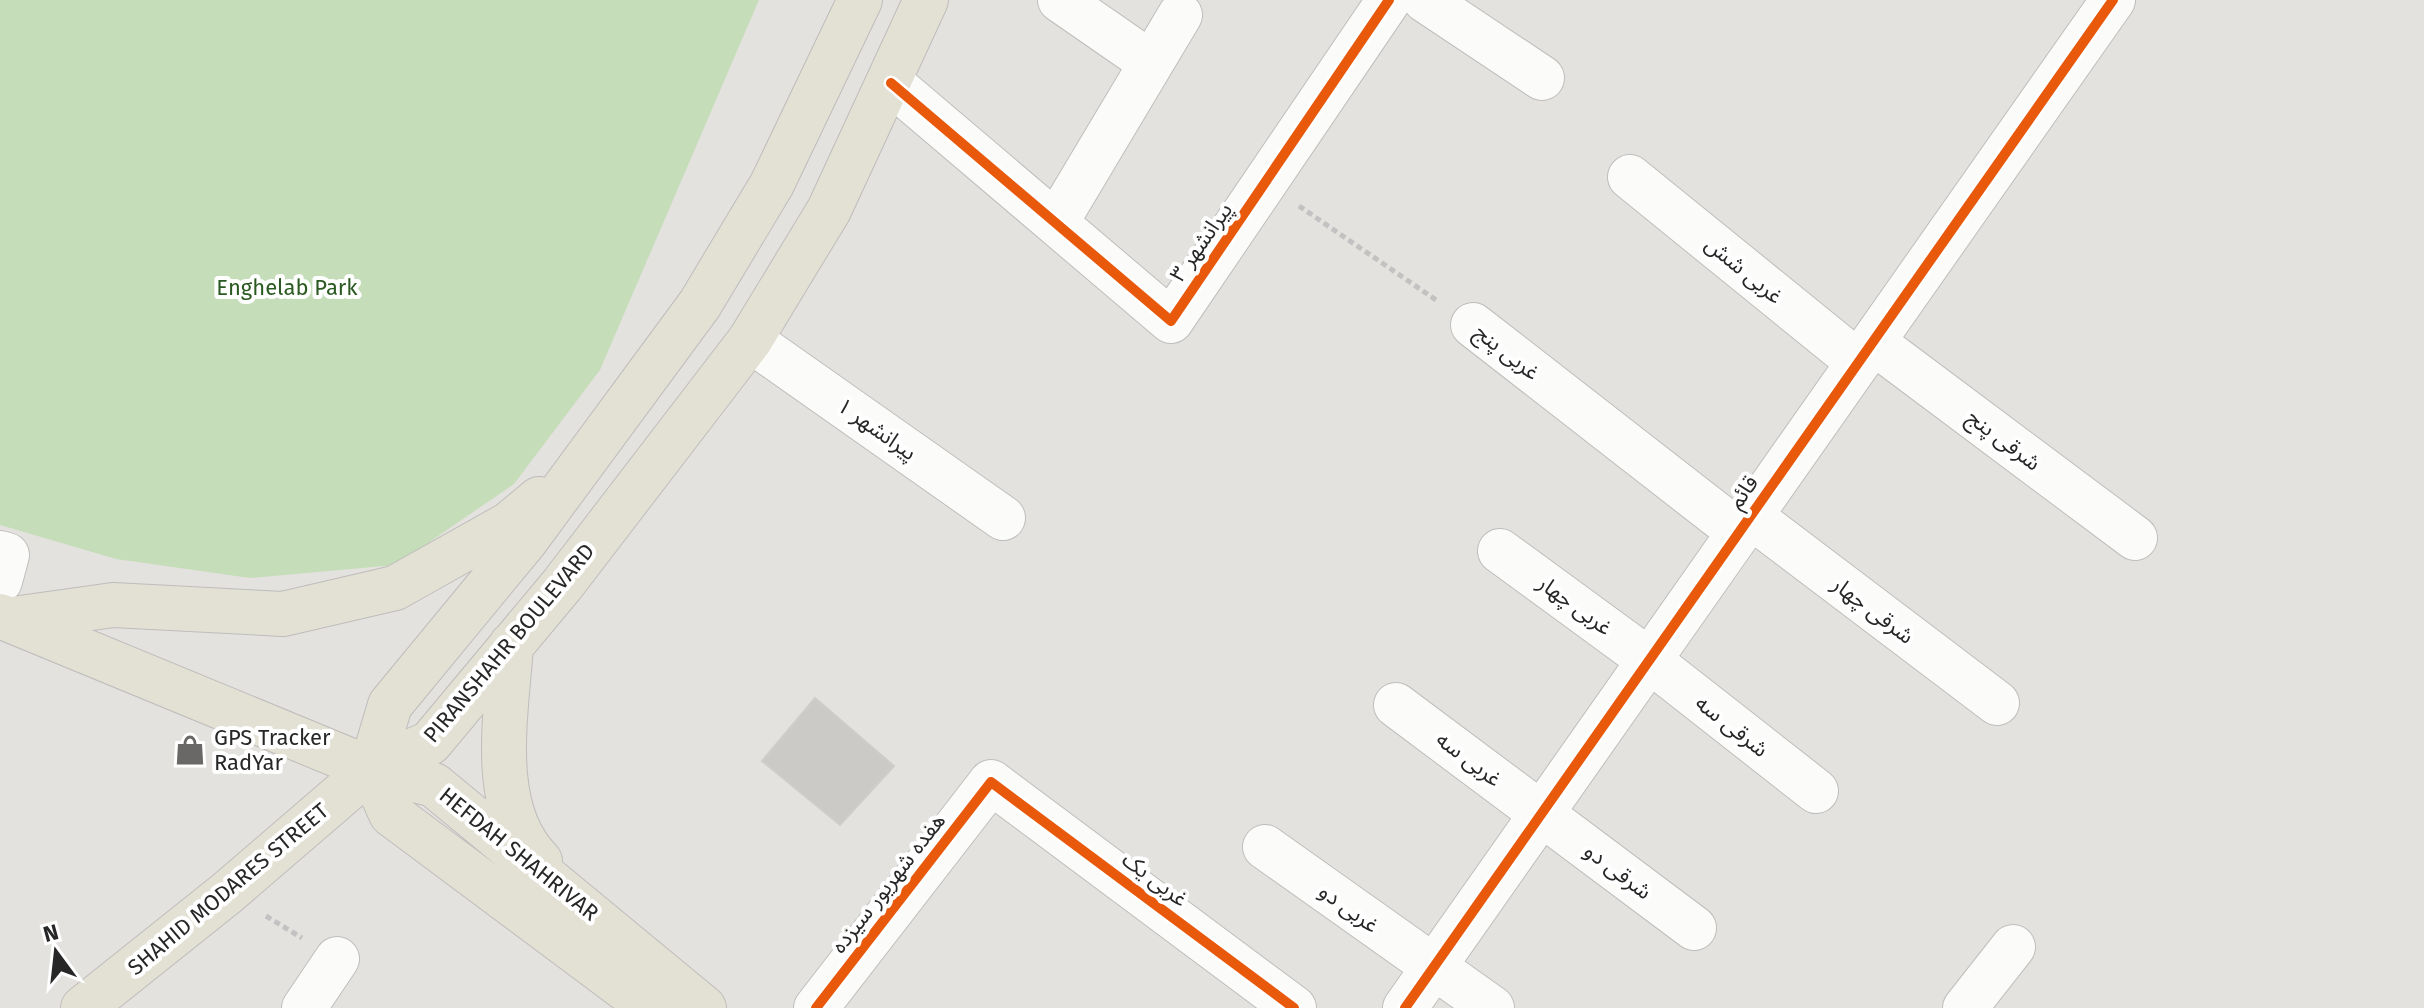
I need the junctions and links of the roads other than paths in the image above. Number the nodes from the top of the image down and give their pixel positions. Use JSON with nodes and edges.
{"nodes":[{"id":1,"x":860,"y":0,"type":"edge"},
{"id":2,"x":926,"y":0,"type":"edge"},
{"id":3,"x":1060,"y":0,"type":"edge"},
{"id":4,"x":1389,"y":0,"type":"edge"},
{"id":5,"x":1425,"y":0,"type":"edge"},
{"id":6,"x":2113,"y":0,"type":"edge"},
{"id":7,"x":1180,"y":15,"type":"dead end"},
{"id":8,"x":1151,"y":63,"type":"junction"},
{"id":9,"x":1542,"y":78,"type":"dead end"},
{"id":10,"x":891,"y":83,"type":"junction"},
{"id":11,"x":1630,"y":177,"type":"dead end"},
{"id":12,"x":1057,"y":221,"type":"junction"},
{"id":13,"x":1473,"y":325,"type":"road end"},
{"id":14,"x":750,"y":340,"type":"junction"},
{"id":15,"x":1866,"y":352,"type":"junction"},
{"id":16,"x":589,"y":455,"type":"junction"},
{"id":17,"x":1003,"y":518,"type":"dead end"},
{"id":18,"x":1744,"y":524,"type":"junction"},
{"id":19,"x":2135,"y":538,"type":"dead end"},
{"id":20,"x":1500,"y":551,"type":"dead end"},
{"id":21,"x":0,"y":553,"type":"edge"},
{"id":22,"x":2,"y":605,"type":"edge"},
{"id":23,"x":511,"y":645,"type":"junction"},
{"id":24,"x":1649,"y":660,"type":"junction"},
{"id":25,"x":1997,"y":703,"type":"dead end"},
{"id":26,"x":1396,"y":705,"type":"dead end"},
{"id":27,"x":371,"y":769,"type":"junction"},
{"id":28,"x":991,"y":782,"type":"joint"},
{"id":29,"x":1816,"y":791,"type":"dead end"},
{"id":30,"x":1542,"y":814,"type":"junction"},
{"id":31,"x":1265,"y":847,"type":"dead end"},
{"id":32,"x":608,"y":927,"type":"junction"},
{"id":33,"x":1694,"y":928,"type":"dead end"},
{"id":34,"x":2013,"y":947,"type":"dead end"},
{"id":35,"x":337,"y":959,"type":"road end"},
{"id":36,"x":1433,"y":968,"type":"junction"},
{"id":37,"x":643,"y":1005,"type":"edge"},
{"id":38,"x":83,"y":1008,"type":"edge"},
{"id":39,"x":304,"y":1008,"type":"edge"},
{"id":40,"x":704,"y":1008,"type":"edge"},
{"id":41,"x":816,"y":1008,"type":"edge"},
{"id":42,"x":1294,"y":1008,"type":"edge"},
{"id":43,"x":1405,"y":1008,"type":"edge"},
{"id":44,"x":1492,"y":1008,"type":"edge"},
{"id":45,"x":1965,"y":1008,"type":"edge"}],
"edges":[{"from":1,"to":16,"type":"main road"},
{"from":2,"to":10,"type":"main road","name":"PIRANSHAHR BOULEVARD"},
{"from":3,"to":8,"type":"street"},
{"from":4,"to":12,"type":"street","name":"پیرانشهر ۳"},
{"from":5,"to":9,"type":"street"},
{"from":6,"to":15,"type":"street","name":"قائم"},
{"from":7,"to":8,"type":"street"},
{"from":8,"to":12,"type":"street"},
{"from":10,"to":12,"type":"street","name":"پیرانشهر ۳"},
{"from":10,"to":14,"type":"main road","name":"PIRANSHAHR BOULEVARD"},
{"from":11,"to":15,"type":"street","name":"غربی شش"},
{"from":13,"to":18,"type":"street","name":"غربی پنج"},
{"from":14,"to":17,"type":"street","name":"پیرانشهر ۱"},
{"from":14,"to":23,"type":"main road","name":"PIRANSHAHR BOULEVARD"},
{"from":15,"to":18,"type":"street","name":"قائم"},
{"from":15,"to":19,"type":"street","name":"شرقی پنج"},
{"from":16,"to":22,"type":"main road"},
{"from":16,"to":27,"type":"main road"},
{"from":18,"to":24,"type":"street","name":"قائم"},
{"from":18,"to":25,"type":"street","name":"شرقی چهار"},
{"from":20,"to":24,"type":"street","name":"غربی چهار"},
{"from":21,"to":22,"type":"street"},
{"from":22,"to":27,"type":"main road","name":"HEFDAH SHAHRIVAR"},
{"from":23,"to":27,"type":"main road","name":"PIRANSHAHR BOULEVARD"},
{"from":23,"to":32,"type":"main road"},
{"from":24,"to":29,"type":"street","name":"شرقی سه"},
{"from":24,"to":30,"type":"street","name":"قائم"},
{"from":26,"to":30,"type":"street","name":"غربی سه"},
{"from":27,"to":32,"type":"main road","name":"HEFDAH SHAHRIVAR"},
{"from":27,"to":37,"type":"main road"},
{"from":27,"to":38,"type":"main road","name":"SHAHID MODARES STREET"},
{"from":28,"to":41,"type":"street","name":"هفده شهریور سیزده"},
{"from":28,"to":42,"type":"street","name":"غربی یک"},
{"from":30,"to":33,"type":"street","name":"شرقی دو"},
{"from":30,"to":36,"type":"street","name":"قائم"},
{"from":31,"to":36,"type":"street","name":"غربی دو"},
{"from":32,"to":40,"type":"main road","name":"HEFDAH SHAHRIVAR"},
{"from":34,"to":45,"type":"street"},
{"from":35,"to":39,"type":"street"},
{"from":36,"to":43,"type":"street","name":"قائم"},
{"from":36,"to":44,"type":"street","name":"غربی دو"}]}
